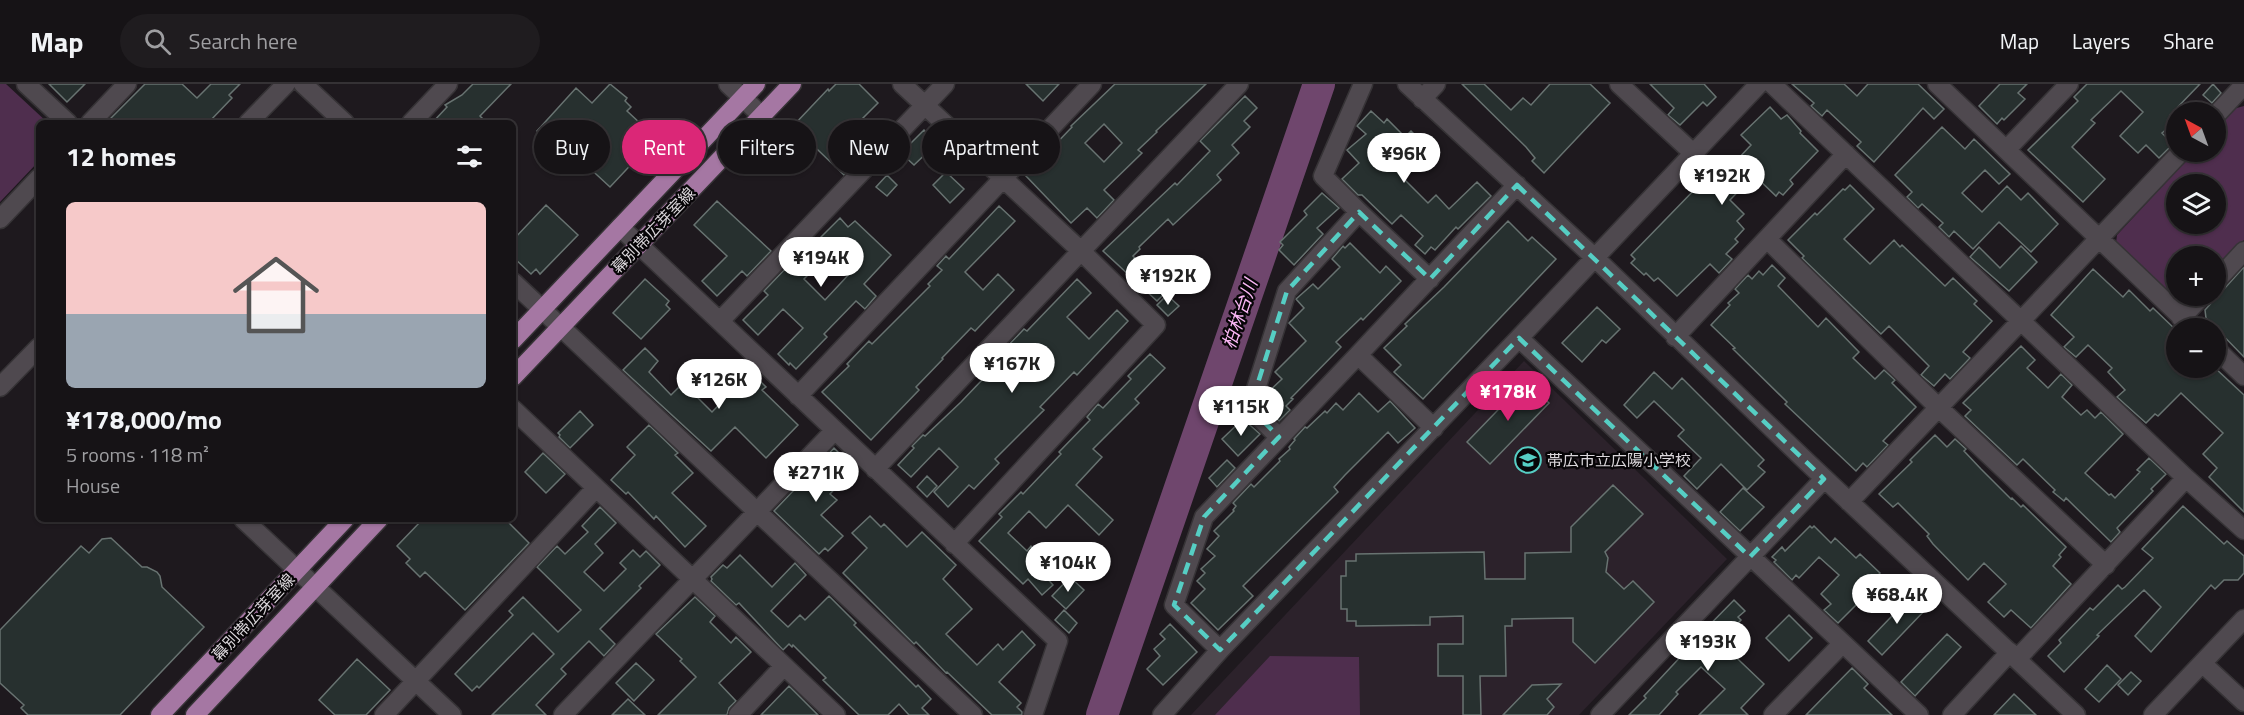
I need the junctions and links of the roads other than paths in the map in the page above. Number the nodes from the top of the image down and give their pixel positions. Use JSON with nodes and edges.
{"nodes":[{"id":1,"x":26,"y":84,"type":"edge"},
{"id":2,"x":127,"y":84,"type":"edge"},
{"id":3,"x":286,"y":84,"type":"edge"},
{"id":4,"x":303,"y":84,"type":"edge"},
{"id":5,"x":448,"y":84,"type":"edge"},
{"id":6,"x":728,"y":84,"type":"edge"},
{"id":7,"x":756,"y":84,"type":"edge"},
{"id":8,"x":792,"y":84,"type":"edge"},
{"id":9,"x":902,"y":84,"type":"edge"},
{"id":10,"x":945,"y":84,"type":"edge"},
{"id":11,"x":1092,"y":84,"type":"edge"},
{"id":12,"x":1239,"y":84,"type":"edge"},
{"id":13,"x":1363,"y":84,"type":"edge"},
{"id":14,"x":1407,"y":84,"type":"edge"},
{"id":15,"x":1436,"y":84,"type":"edge"},
{"id":16,"x":1619,"y":84,"type":"edge"},
{"id":17,"x":1759,"y":84,"type":"edge"},
{"id":18,"x":1772,"y":84,"type":"edge"},
{"id":19,"x":1937,"y":84,"type":"edge"},
{"id":20,"x":2069,"y":84,"type":"edge"},
{"id":21,"x":2243,"y":90,"type":"edge"},
{"id":22,"x":743,"y":98,"type":"junction"},
{"id":23,"x":1422,"y":99,"type":"junction"},
{"id":24,"x":925,"y":105,"type":"junction"},
{"id":25,"x":2226,"y":106,"type":"edge"},
{"id":26,"x":762,"y":116,"type":"junction"},
{"id":27,"x":65,"y":120,"type":"edge"},
{"id":28,"x":93,"y":120,"type":"edge"},
{"id":29,"x":251,"y":120,"type":"edge"},
{"id":30,"x":342,"y":120,"type":"edge"},
{"id":31,"x":414,"y":120,"type":"edge"},
{"id":32,"x":2007,"y":150,"type":"junction"},
{"id":33,"x":1693,"y":153,"type":"junction"},
{"id":34,"x":1846,"y":154,"type":"junction"},
{"id":35,"x":2171,"y":162,"type":"edge"},
{"id":36,"x":1004,"y":178,"type":"junction"},
{"id":37,"x":36,"y":181,"type":"edge"},
{"id":38,"x":1516,"y":185,"type":"junction"},
{"id":39,"x":1359,"y":213,"type":"junction"},
{"id":40,"x":0,"y":219,"type":"edge"},
{"id":41,"x":620,"y":227,"type":"junction"},
{"id":42,"x":2099,"y":238,"type":"junction"},
{"id":43,"x":1768,"y":240,"type":"junction"},
{"id":44,"x":639,"y":245,"type":"junction"},
{"id":45,"x":1080,"y":250,"type":"junction"},
{"id":46,"x":2244,"y":251,"type":"edge"},
{"id":47,"x":1594,"y":257,"type":"junction"},
{"id":48,"x":2226,"y":270,"type":"edge"},
{"id":49,"x":1430,"y":279,"type":"junction"},
{"id":50,"x":516,"y":285,"type":"edge"},
{"id":51,"x":542,"y":309,"type":"junction"},
{"id":52,"x":2182,"y":318,"type":"edge"},
{"id":53,"x":2021,"y":320,"type":"junction"},
{"id":54,"x":720,"y":321,"type":"junction"},
{"id":55,"x":560,"y":327,"type":"junction"},
{"id":56,"x":516,"y":337,"type":"edge"},
{"id":57,"x":1675,"y":337,"type":"junction"},
{"id":58,"x":1519,"y":338,"type":"junction"},
{"id":59,"x":36,"y":349,"type":"edge"},
{"id":60,"x":1358,"y":355,"type":"junction"},
{"id":61,"x":2226,"y":359,"type":"edge"},
{"id":62,"x":6,"y":368,"type":"edge"},
{"id":63,"x":516,"y":374,"type":"edge"},
{"id":64,"x":2244,"y":376,"type":"edge"},
{"id":65,"x":0,"y":387,"type":"edge"},
{"id":66,"x":798,"y":396,"type":"junction"},
{"id":67,"x":1938,"y":407,"type":"junction"},
{"id":68,"x":516,"y":412,"type":"edge"},
{"id":69,"x":1434,"y":428,"type":"junction"},
{"id":70,"x":835,"y":430,"type":"junction"},
{"id":71,"x":1279,"y":437,"type":"junction"},
{"id":72,"x":875,"y":469,"type":"junction"},
{"id":73,"x":1824,"y":478,"type":"junction"},
{"id":74,"x":2186,"y":478,"type":"junction"},
{"id":75,"x":596,"y":488,"type":"junction"},
{"id":76,"x":1849,"y":502,"type":"junction"},
{"id":77,"x":758,"y":511,"type":"junction"},
{"id":78,"x":246,"y":522,"type":"edge"},
{"id":79,"x":342,"y":522,"type":"edge"},
{"id":80,"x":376,"y":522,"type":"edge"},
{"id":81,"x":2244,"y":530,"type":"edge"},
{"id":82,"x":954,"y":544,"type":"junction"},
{"id":83,"x":1750,"y":557,"type":"junction"},
{"id":84,"x":2106,"y":565,"type":"junction"},
{"id":85,"x":296,"y":571,"type":"junction"},
{"id":86,"x":693,"y":579,"type":"junction"},
{"id":87,"x":314,"y":588,"type":"junction"},
{"id":88,"x":2244,"y":619,"type":"edge"},
{"id":89,"x":1842,"y":644,"type":"junction"},
{"id":90,"x":1220,"y":650,"type":"junction"},
{"id":91,"x":2013,"y":656,"type":"junction"},
{"id":92,"x":2203,"y":664,"type":"junction"},
{"id":93,"x":784,"y":666,"type":"junction"},
{"id":94,"x":416,"y":682,"type":"junction"},
{"id":95,"x":2244,"y":702,"type":"edge"},
{"id":96,"x":160,"y":715,"type":"edge"},
{"id":97,"x":195,"y":715,"type":"edge"},
{"id":98,"x":384,"y":715,"type":"edge"},
{"id":99,"x":452,"y":715,"type":"edge"},
{"id":100,"x":563,"y":715,"type":"edge"},
{"id":101,"x":738,"y":715,"type":"edge"},
{"id":102,"x":836,"y":715,"type":"edge"},
{"id":103,"x":973,"y":715,"type":"edge"},
{"id":104,"x":1033,"y":715,"type":"edge"},
{"id":105,"x":1162,"y":715,"type":"edge"},
{"id":106,"x":1600,"y":715,"type":"edge"},
{"id":107,"x":1773,"y":715,"type":"edge"},
{"id":108,"x":1919,"y":715,"type":"edge"},
{"id":109,"x":1952,"y":715,"type":"edge"},
{"id":110,"x":2076,"y":715,"type":"edge"},
{"id":111,"x":2153,"y":715,"type":"edge"}],
"edges":[{"from":1,"to":27,"type":"street"},
{"from":2,"to":28,"type":"street"},
{"from":3,"to":29,"type":"street"},
{"from":4,"to":30,"type":"street"},
{"from":5,"to":31,"type":"street"},
{"from":6,"to":22,"type":"street"},
{"from":7,"to":22,"type":"main road","name":"幕別帯広芽室線"},
{"from":8,"to":26,"type":"main road","name":"幕別帯広芽室線"},
{"from":9,"to":24,"type":"street"},
{"from":10,"to":24,"type":"street"},
{"from":11,"to":36,"type":"street"},
{"from":12,"to":45,"type":"street"},
{"from":13,"to":39,"type":"street"},
{"from":14,"to":23,"type":"street"},
{"from":15,"to":23,"type":"street"},
{"from":16,"to":33,"type":"street"},
{"from":17,"to":33,"type":"street"},
{"from":18,"to":34,"type":"street"},
{"from":19,"to":32,"type":"street"},
{"from":20,"to":32,"type":"street"},
{"from":21,"to":25,"type":"street"},
{"from":22,"to":26,"type":"street"},
{"from":22,"to":41,"type":"main road","name":"幕別帯広芽室線"},
{"from":23,"to":38,"type":"street"},
{"from":24,"to":36,"type":"street"},
{"from":24,"to":54,"type":"street"},
{"from":26,"to":44,"type":"main road","name":"幕別帯広芽室線"},
{"from":32,"to":42,"type":"street"},
{"from":33,"to":47,"type":"street"},
{"from":34,"to":43,"type":"street"},
{"from":34,"to":53,"type":"street"},
{"from":35,"to":42,"type":"street"},
{"from":36,"to":45,"type":"street"},
{"from":36,"to":66,"type":"street"},
{"from":37,"to":40,"type":"street"},
{"from":38,"to":47,"type":"street"},
{"from":38,"to":49,"type":"street"},
{"from":39,"to":49,"type":"street"},
{"from":39,"to":71,"type":"street"},
{"from":41,"to":44,"type":"street"},
{"from":41,"to":51,"type":"main road","name":"幕別帯広芽室線"},
{"from":42,"to":52,"type":"street"},
{"from":42,"to":53,"type":"street"},
{"from":43,"to":57,"type":"street"},
{"from":43,"to":67,"type":"street"},
{"from":44,"to":54,"type":"street"},
{"from":44,"to":55,"type":"main road","name":"幕別帯広芽室線"},
{"from":45,"to":72,"type":"street"},
{"from":45,"to":82,"type":"street"},
{"from":46,"to":48,"type":"street"},
{"from":47,"to":57,"type":"street"},
{"from":47,"to":58,"type":"street"},
{"from":49,"to":60,"type":"street"},
{"from":50,"to":51,"type":"street"},
{"from":51,"to":55,"type":"street"},
{"from":51,"to":56,"type":"main road","name":"幕別帯広芽室線"},
{"from":53,"to":67,"type":"street"},
{"from":53,"to":74,"type":"street"},
{"from":54,"to":66,"type":"street"},
{"from":55,"to":63,"type":"main road","name":"幕別帯広芽室線"},
{"from":55,"to":77,"type":"street"},
{"from":57,"to":73,"type":"street"},
{"from":58,"to":69,"type":"street"},
{"from":58,"to":83,"type":"street"},
{"from":59,"to":62,"type":"street"},
{"from":60,"to":69,"type":"street"},
{"from":60,"to":71,"type":"street"},
{"from":61,"to":64,"type":"street"},
{"from":62,"to":65,"type":"street"},
{"from":66,"to":70,"type":"street"},
{"from":67,"to":76,"type":"street"},
{"from":67,"to":84,"type":"street"},
{"from":68,"to":75,"type":"street"},
{"from":69,"to":90,"type":"street"},
{"from":70,"to":72,"type":"street"},
{"from":70,"to":77,"type":"street"},
{"from":71,"to":90,"type":"street"},
{"from":72,"to":82,"type":"street"},
{"from":73,"to":76,"type":"street"},
{"from":73,"to":83,"type":"street"},
{"from":74,"to":81,"type":"street"},
{"from":74,"to":84,"type":"street"},
{"from":75,"to":86,"type":"street"},
{"from":75,"to":94,"type":"street"},
{"from":76,"to":91,"type":"street"},
{"from":77,"to":86,"type":"street"},
{"from":77,"to":103,"type":"street"},
{"from":78,"to":85,"type":"street"},
{"from":79,"to":85,"type":"main road","name":"幕別帯広芽室線"},
{"from":80,"to":87,"type":"main road","name":"幕別帯広芽室線"},
{"from":82,"to":104,"type":"street"},
{"from":83,"to":89,"type":"street"},
{"from":83,"to":106,"type":"street"},
{"from":84,"to":91,"type":"street"},
{"from":85,"to":87,"type":"street"},
{"from":85,"to":96,"type":"main road","name":"幕別帯広芽室線"},
{"from":86,"to":93,"type":"street"},
{"from":86,"to":100,"type":"street"},
{"from":87,"to":94,"type":"street"},
{"from":87,"to":97,"type":"main road","name":"幕別帯広芽室線"},
{"from":88,"to":92,"type":"street"},
{"from":89,"to":107,"type":"street"},
{"from":89,"to":108,"type":"street"},
{"from":90,"to":105,"type":"street"},
{"from":91,"to":109,"type":"street"},
{"from":91,"to":110,"type":"street"},
{"from":92,"to":95,"type":"street"},
{"from":92,"to":111,"type":"street"},
{"from":93,"to":101,"type":"street"},
{"from":93,"to":102,"type":"street"},
{"from":94,"to":98,"type":"street"},
{"from":94,"to":99,"type":"street"}]}
